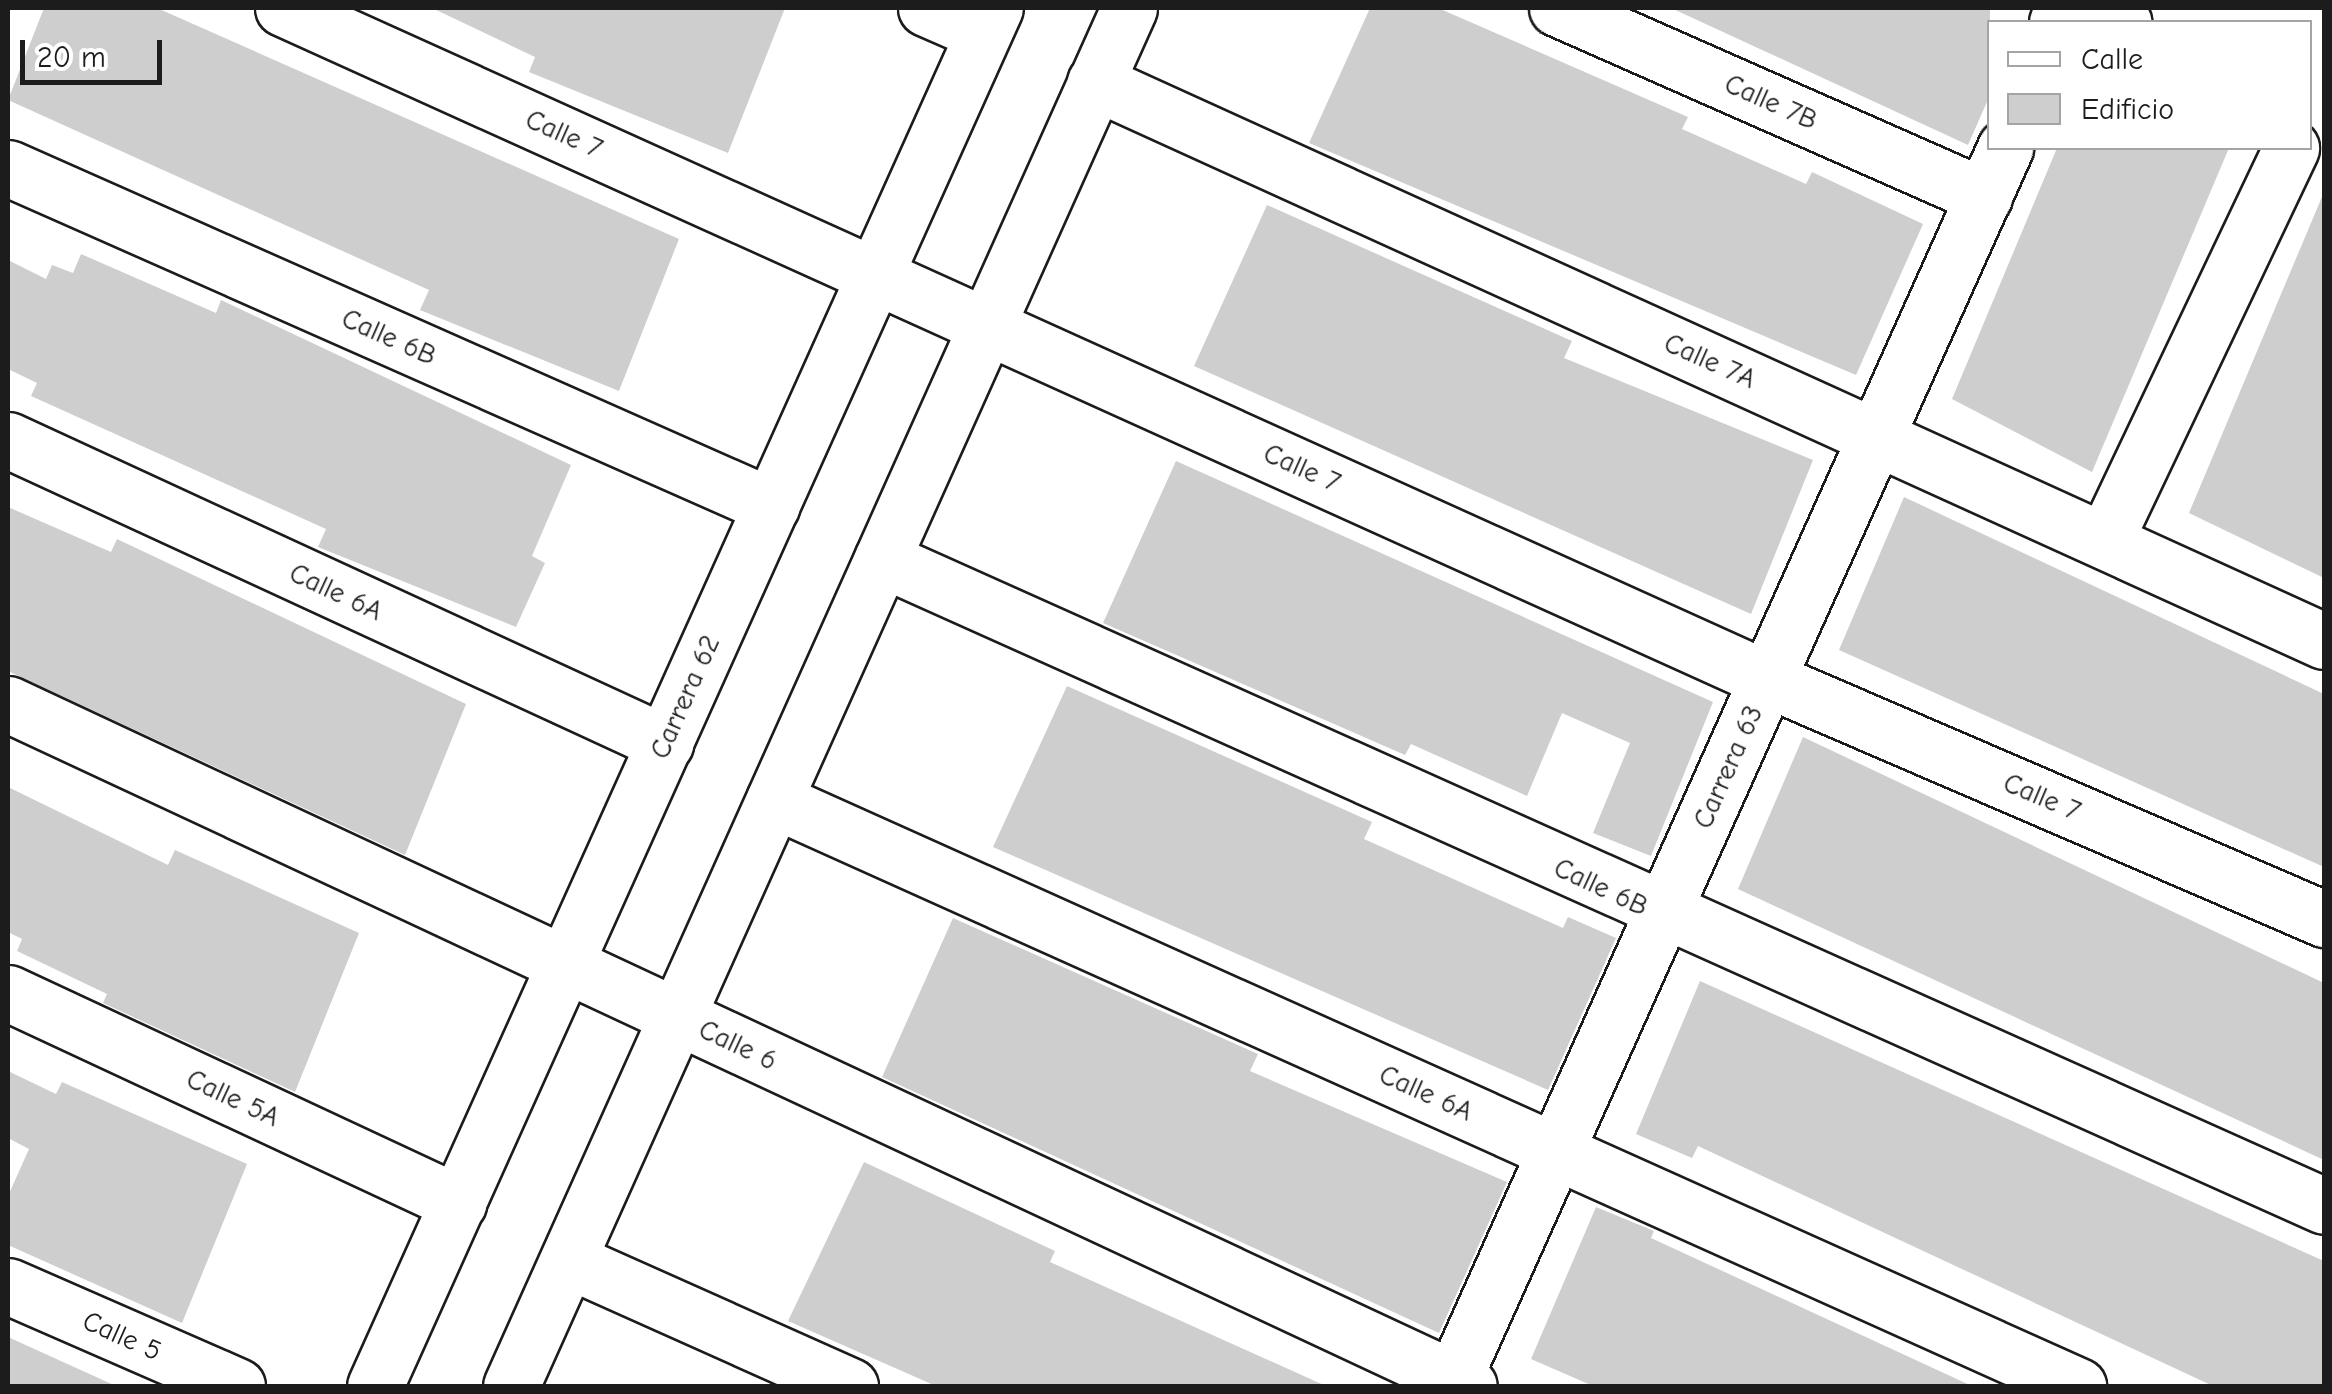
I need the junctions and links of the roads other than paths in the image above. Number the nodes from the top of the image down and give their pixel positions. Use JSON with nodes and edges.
{"nodes":[{"id":1,"x":283,"y":8,"type":"edge"},
{"id":2,"x":926,"y":8,"type":"edge"},
{"id":3,"x":1129,"y":8,"type":"edge"},
{"id":4,"x":1557,"y":8,"type":"edge"},
{"id":5,"x":2097,"y":8,"type":"edge"},
{"id":6,"x":989,"y":20,"type":"edge"},
{"id":7,"x":2119,"y":20,"type":"edge"},
{"id":8,"x":1095,"y":82,"type":"junction"},
{"id":9,"x":2291,"y":150,"type":"edge"},
{"id":10,"x":8,"y":168,"type":"edge"},
{"id":11,"x":1994,"y":172,"type":"edge"},
{"id":12,"x":875,"y":275,"type":"junction"},
{"id":13,"x":986,"y":326,"type":"junction"},
{"id":14,"x":1876,"y":437,"type":"junction"},
{"id":15,"x":8,"y":440,"type":"edge"},
{"id":16,"x":771,"y":506,"type":"junction"},
{"id":17,"x":2105,"y":540,"type":"junction"},
{"id":18,"x":882,"y":559,"type":"junction"},
{"id":19,"x":2324,"y":640,"type":"edge"},
{"id":20,"x":1767,"y":679,"type":"junction"},
{"id":21,"x":8,"y":704,"type":"edge"},
{"id":22,"x":664,"y":742,"type":"junction"},
{"id":23,"x":774,"y":800,"type":"junction"},
{"id":24,"x":1662,"y":915,"type":"junction"},
{"id":25,"x":2324,"y":920,"type":"edge"},
{"id":26,"x":565,"y":965,"type":"junction"},
{"id":27,"x":8,"y":993,"type":"edge"},
{"id":28,"x":677,"y":1017,"type":"junction"},
{"id":29,"x":1556,"y":1151,"type":"junction"},
{"id":30,"x":458,"y":1203,"type":"junction"},
{"id":31,"x":2324,"y":1206,"type":"edge"},
{"id":32,"x":568,"y":1260,"type":"junction"},
{"id":33,"x":8,"y":1286,"type":"edge"},
{"id":34,"x":1457,"y":1384,"type":"edge"},
{"id":35,"x":237,"y":1386,"type":"edge"},
{"id":36,"x":375,"y":1386,"type":"edge"},
{"id":37,"x":511,"y":1386,"type":"edge"},
{"id":38,"x":850,"y":1386,"type":"edge"},
{"id":39,"x":2078,"y":1386,"type":"edge"}],
"edges":[{"from":1,"to":12,"type":"street","name":"Calle 7"},
{"from":2,"to":6,"type":"street"},
{"from":3,"to":8,"type":"street"},
{"from":4,"to":11,"type":"street","name":"Calle 7B"},
{"from":5,"to":7,"type":"street"},
{"from":6,"to":12,"type":"street","name":"Carrera 62"},
{"from":8,"to":13,"type":"street"},
{"from":8,"to":14,"type":"street","name":"Calle 7A"},
{"from":9,"to":17,"type":"street"},
{"from":10,"to":16,"type":"street","name":"Calle 6B"},
{"from":11,"to":14,"type":"street","name":"Carrera 63"},
{"from":12,"to":13,"type":"street","name":"Calle 7"},
{"from":12,"to":16,"type":"street","name":"Carrera 62"},
{"from":13,"to":18,"type":"street"},
{"from":13,"to":20,"type":"street","name":"Calle 7"},
{"from":14,"to":17,"type":"street","name":"Calle 7A"},
{"from":14,"to":20,"type":"street","name":"Carrera 63"},
{"from":15,"to":22,"type":"street","name":"Calle 6A"},
{"from":16,"to":22,"type":"street","name":"Carrera 62"},
{"from":17,"to":19,"type":"street","name":"Calle 7A"},
{"from":18,"to":23,"type":"street"},
{"from":18,"to":24,"type":"street","name":"Calle 6B"},
{"from":20,"to":24,"type":"street","name":"Carrera 63"},
{"from":20,"to":25,"type":"street","name":"Calle 7"},
{"from":21,"to":26,"type":"street","name":"Calle 6"},
{"from":22,"to":26,"type":"street","name":"Carrera 62"},
{"from":23,"to":28,"type":"street"},
{"from":23,"to":29,"type":"street","name":"Calle 6A"},
{"from":24,"to":29,"type":"street","name":"Carrera 63"},
{"from":24,"to":31,"type":"street","name":"Calle 6B"},
{"from":26,"to":28,"type":"street","name":"Calle 6"},
{"from":26,"to":30,"type":"street","name":"Carrera 62"},
{"from":27,"to":30,"type":"street","name":"Calle 5A"},
{"from":28,"to":32,"type":"street"},
{"from":28,"to":34,"type":"street","name":"Calle 6"},
{"from":29,"to":34,"type":"street","name":"Carrera 63"},
{"from":29,"to":39,"type":"street","name":"Calle 6A"},
{"from":30,"to":36,"type":"street","name":"Carrera 62"},
{"from":32,"to":37,"type":"street"},
{"from":32,"to":38,"type":"street"},
{"from":33,"to":35,"type":"street","name":"Calle 5"}]}
